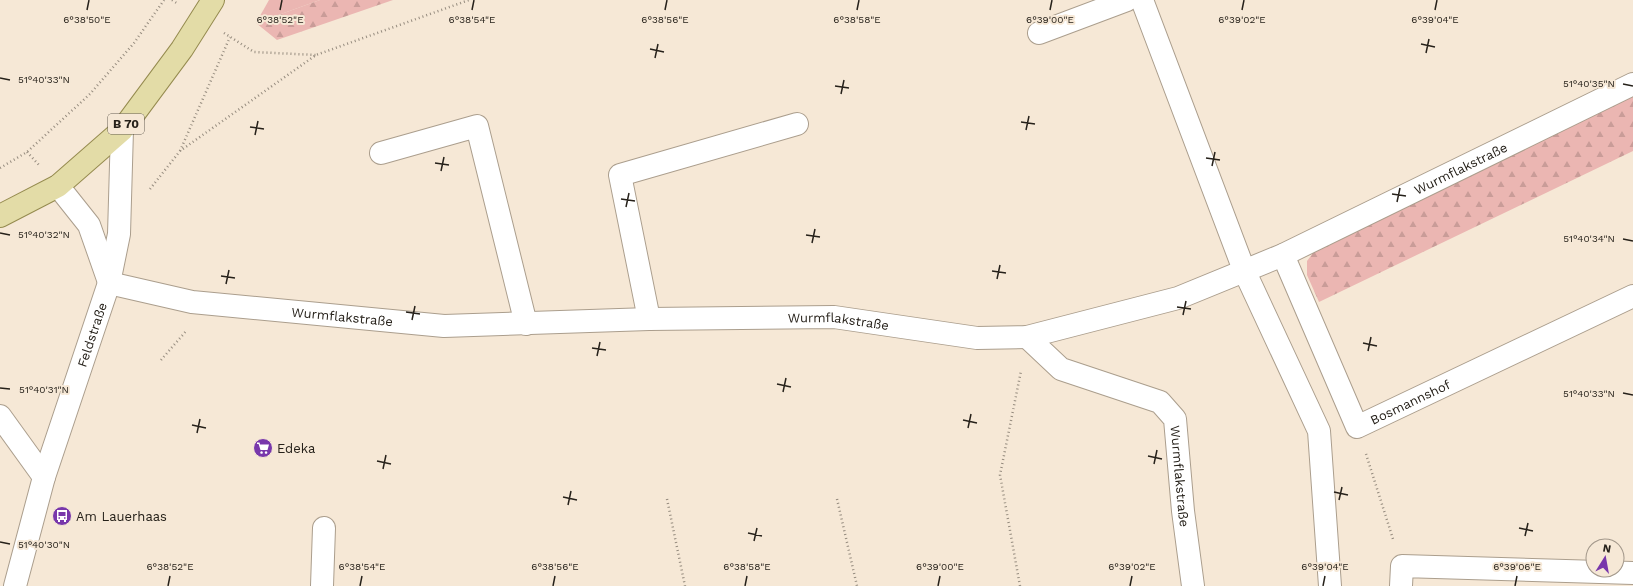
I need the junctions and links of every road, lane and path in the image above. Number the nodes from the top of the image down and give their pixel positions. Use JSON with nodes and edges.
{"nodes":[{"id":1,"x":164,"y":0,"type":"edge"},
{"id":2,"x":172,"y":0,"type":"edge"},
{"id":3,"x":213,"y":0,"type":"edge"},
{"id":4,"x":469,"y":0,"type":"edge"},
{"id":5,"x":1127,"y":0,"type":"edge"},
{"id":6,"x":1142,"y":0,"type":"edge"},
{"id":7,"x":202,"y":19,"type":"junction"},
{"id":8,"x":1039,"y":33,"type":"dead end"},
{"id":9,"x":230,"y":37,"type":"junction"},
{"id":10,"x":316,"y":55,"type":"junction"},
{"id":11,"x":1633,"y":84,"type":"edge"},
{"id":12,"x":797,"y":124,"type":"dead end"},
{"id":13,"x":122,"y":130,"type":"junction"},
{"id":14,"x":180,"y":151,"type":"junction"},
{"id":15,"x":381,"y":153,"type":"dead end"},
{"id":16,"x":0,"y":168,"type":"edge"},
{"id":17,"x":58,"y":186,"type":"junction"},
{"id":18,"x":146,"y":195,"type":"dead end"},
{"id":19,"x":0,"y":216,"type":"edge"},
{"id":20,"x":1283,"y":254,"type":"junction"},
{"id":21,"x":1244,"y":270,"type":"junction"},
{"id":22,"x":110,"y":283,"type":"junction"},
{"id":23,"x":1633,"y":296,"type":"edge"},
{"id":24,"x":192,"y":302,"type":"junction"},
{"id":25,"x":649,"y":319,"type":"junction"},
{"id":26,"x":526,"y":324,"type":"junction"},
{"id":27,"x":1027,"y":337,"type":"junction"},
{"id":28,"x":161,"y":360,"type":"dead end"},
{"id":29,"x":0,"y":416,"type":"edge"},
{"id":30,"x":1357,"y":427,"type":"junction"},
{"id":31,"x":44,"y":477,"type":"junction"},
{"id":32,"x":667,"y":499,"type":"dead end"},
{"id":33,"x":838,"y":499,"type":"dead end"},
{"id":34,"x":324,"y":528,"type":"dead end"},
{"id":35,"x":1633,"y":573,"type":"edge"},
{"id":36,"x":1402,"y":576,"type":"edge"},
{"id":37,"x":15,"y":586,"type":"edge"},
{"id":38,"x":322,"y":586,"type":"edge"},
{"id":39,"x":685,"y":586,"type":"edge"},
{"id":40,"x":857,"y":586,"type":"edge"},
{"id":41,"x":1020,"y":586,"type":"edge"},
{"id":42,"x":1193,"y":586,"type":"edge"},
{"id":43,"x":1330,"y":586,"type":"edge"}],
"edges":[{"from":1,"to":16,"type":"path"},
{"from":2,"to":7,"type":"path"},
{"from":3,"to":7,"type":"main road","number":"B 70"},
{"from":4,"to":10,"type":"path"},
{"from":5,"to":8,"type":"street"},
{"from":6,"to":21,"type":"street"},
{"from":7,"to":9,"type":"path"},
{"from":7,"to":13,"type":"main road","number":"B 70"},
{"from":9,"to":10,"type":"path"},
{"from":9,"to":14,"type":"path"},
{"from":10,"to":14,"type":"path"},
{"from":11,"to":20,"type":"street","name":"Wurmflakstraße"},
{"from":12,"to":25,"type":"street"},
{"from":13,"to":17,"type":"main road","number":"B 70"},
{"from":13,"to":22,"type":"street","name":"Feldstraße"},
{"from":14,"to":18,"type":"path"},
{"from":15,"to":26,"type":"street"},
{"from":17,"to":19,"type":"main road","number":"B 70"},
{"from":17,"to":22,"type":"street"},
{"from":20,"to":21,"type":"street","name":"Wurmflakstraße"},
{"from":20,"to":30,"type":"street","name":"Bosmannshof"},
{"from":21,"to":27,"type":"street","name":"Wurmflakstraße"},
{"from":21,"to":43,"type":"street"},
{"from":22,"to":24,"type":"street","name":"Wurmflakstraße"},
{"from":22,"to":31,"type":"street","name":"Feldstraße"},
{"from":23,"to":30,"type":"street","name":"Bosmannshof"},
{"from":24,"to":26,"type":"street","name":"Wurmflakstraße"},
{"from":24,"to":28,"type":"path"},
{"from":25,"to":26,"type":"street","name":"Wurmflakstraße"},
{"from":25,"to":27,"type":"street","name":"Wurmflakstraße"},
{"from":27,"to":41,"type":"path"},
{"from":27,"to":42,"type":"street","name":"Wurmflakstraße"},
{"from":29,"to":31,"type":"street"},
{"from":30,"to":36,"type":"path"},
{"from":31,"to":37,"type":"street","name":"Feldstraße"},
{"from":32,"to":39,"type":"path"},
{"from":33,"to":40,"type":"path"},
{"from":34,"to":38,"type":"street"},
{"from":35,"to":36,"type":"street"}]}
